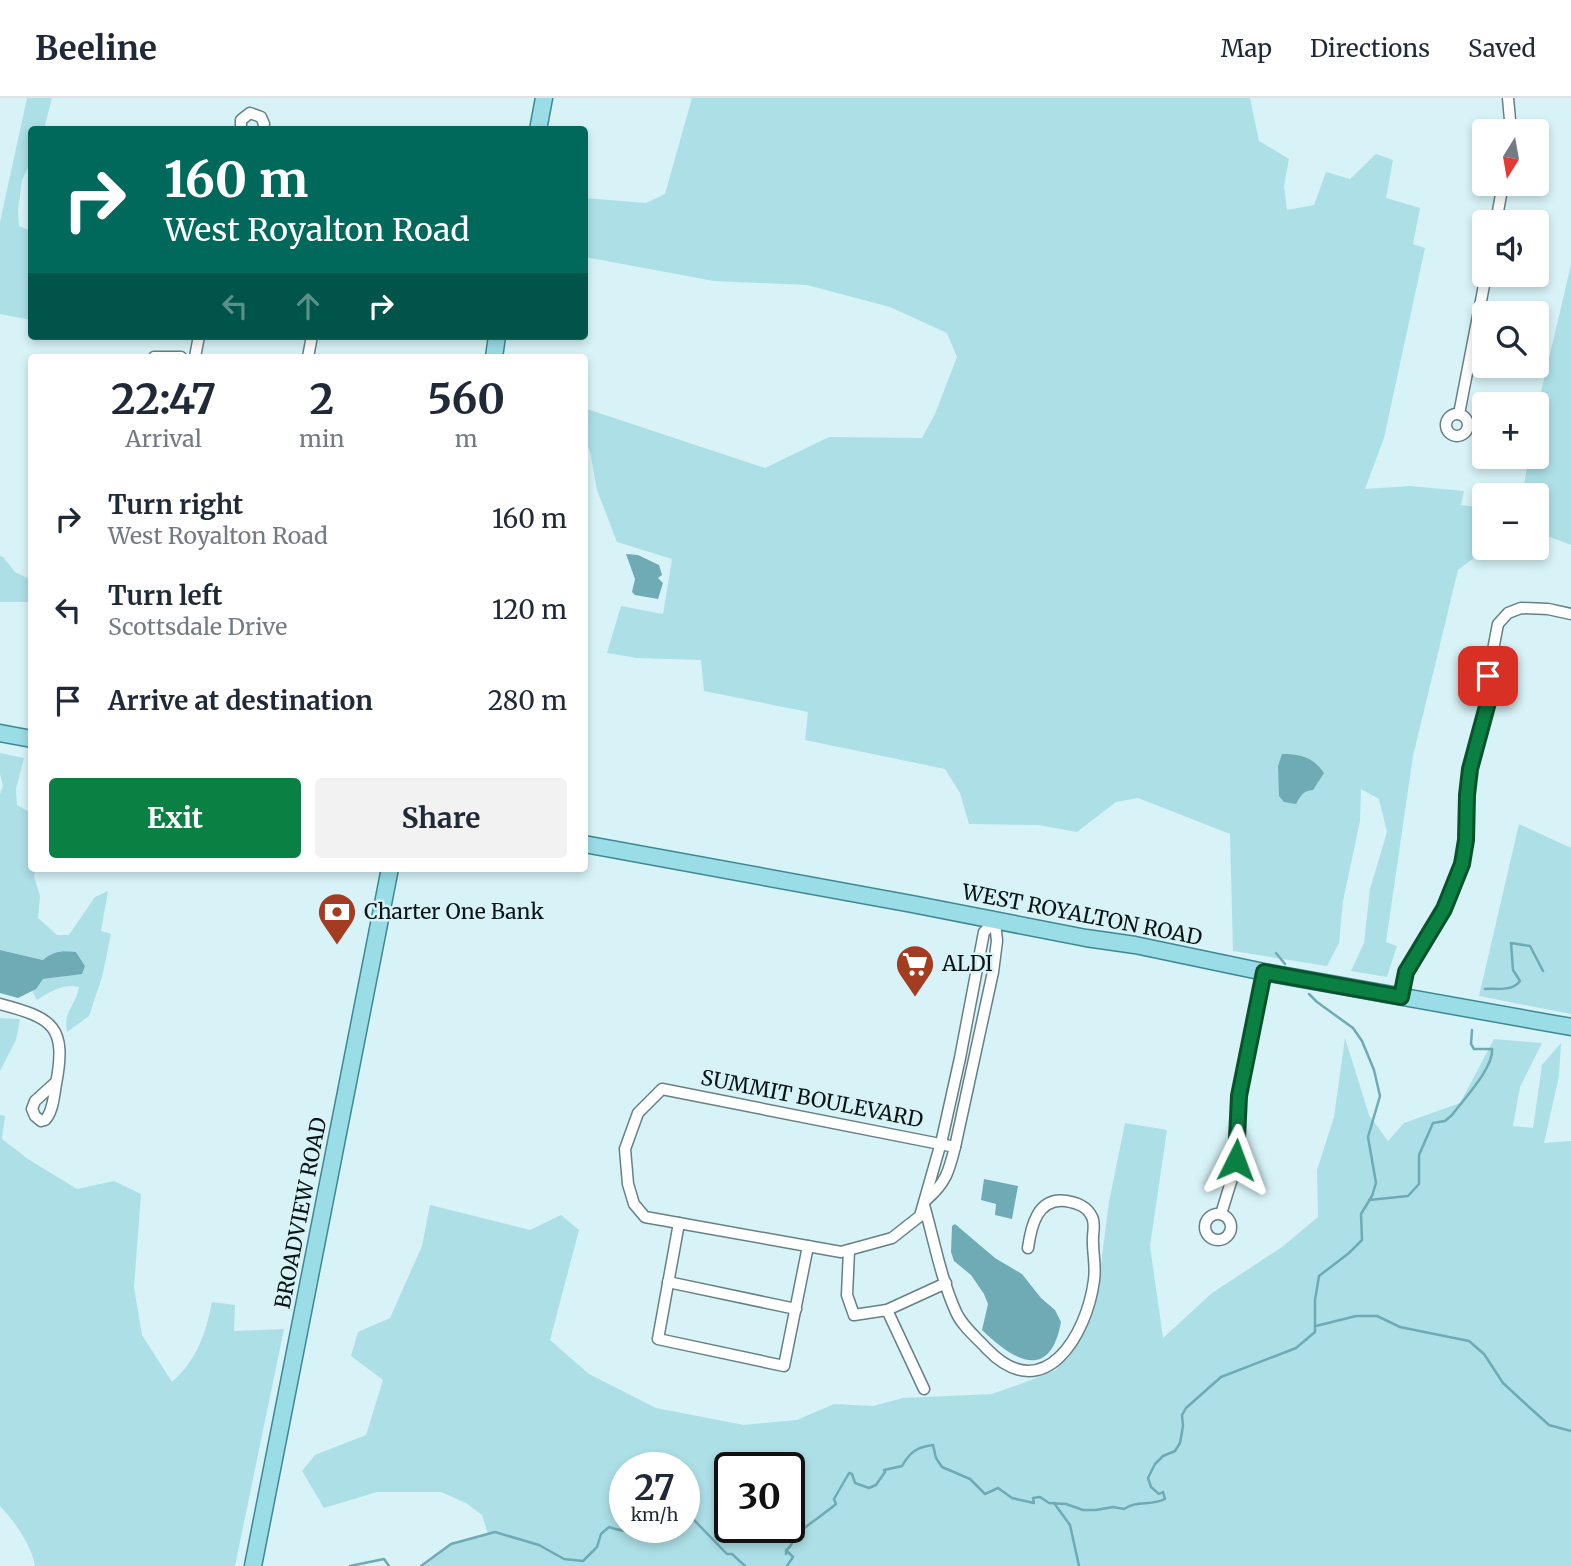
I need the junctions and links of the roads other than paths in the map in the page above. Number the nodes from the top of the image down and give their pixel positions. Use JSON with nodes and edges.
{"nodes":[{"id":1,"x":544,"y":98,"type":"edge"},
{"id":2,"x":1508,"y":98,"type":"edge"},
{"id":3,"x":1510,"y":119,"type":"edge"},
{"id":4,"x":240,"y":126,"type":"edge"},
{"id":5,"x":262,"y":126,"type":"edge"},
{"id":6,"x":539,"y":126,"type":"edge"},
{"id":7,"x":1484,"y":287,"type":"edge"},
{"id":8,"x":1459,"y":414,"type":"dead end"},
{"id":9,"x":1571,"y":614,"type":"edge"},
{"id":10,"x":0,"y":733,"type":"edge"},
{"id":11,"x":28,"y":738,"type":"edge"},
{"id":12,"x":588,"y":845,"type":"edge"},
{"id":13,"x":389,"y":872,"type":"edge"},
{"id":14,"x":995,"y":921,"type":"junction"},
{"id":15,"x":1264,"y":972,"type":"junction"},
{"id":16,"x":1401,"y":997,"type":"junction"},
{"id":17,"x":0,"y":1004,"type":"edge"},
{"id":18,"x":1571,"y":1027,"type":"edge"},
{"id":19,"x":56,"y":1082,"type":"dead end"},
{"id":20,"x":940,"y":1144,"type":"junction"},
{"id":21,"x":955,"y":1147,"type":"junction"},
{"id":22,"x":925,"y":1203,"type":"junction"},
{"id":23,"x":1221,"y":1214,"type":"dead end"},
{"id":24,"x":679,"y":1223,"type":"junction"},
{"id":25,"x":808,"y":1246,"type":"junction"},
{"id":26,"x":1028,"y":1248,"type":"dead end"},
{"id":27,"x":849,"y":1250,"type":"junction"},
{"id":28,"x":668,"y":1282,"type":"junction"},
{"id":29,"x":946,"y":1283,"type":"junction"},
{"id":30,"x":796,"y":1309,"type":"junction"},
{"id":31,"x":887,"y":1310,"type":"junction"},
{"id":32,"x":924,"y":1389,"type":"dead end"},
{"id":33,"x":253,"y":1566,"type":"edge"}],
"edges":[{"from":1,"to":6,"type":"main road"},
{"from":2,"to":3,"type":"street"},
{"from":4,"to":5,"type":"street"},
{"from":7,"to":8,"type":"street"},
{"from":9,"to":16,"type":"street"},
{"from":10,"to":11,"type":"main road"},
{"from":12,"to":14,"type":"main road","name":"WEST ROYALTON ROAD"},
{"from":13,"to":33,"type":"main road","name":"BROADVIEW ROAD"},
{"from":14,"to":15,"type":"main road","name":"WEST ROYALTON ROAD"},
{"from":14,"to":20,"type":"street"},
{"from":14,"to":21,"type":"street"},
{"from":15,"to":16,"type":"main road","name":"WEST ROYALTON ROAD"},
{"from":15,"to":23,"type":"street"},
{"from":16,"to":18,"type":"main road","name":"WEST ROYALTON ROAD"},
{"from":17,"to":19,"type":"street"},
{"from":20,"to":21,"type":"street","name":"SUMMIT BOULEVARD"},
{"from":20,"to":22,"type":"street"},
{"from":20,"to":24,"type":"street","name":"SUMMIT BOULEVARD"},
{"from":21,"to":22,"type":"street"},
{"from":22,"to":27,"type":"street"},
{"from":22,"to":29,"type":"street"},
{"from":24,"to":25,"type":"street"},
{"from":24,"to":28,"type":"street"},
{"from":25,"to":27,"type":"street"},
{"from":25,"to":30,"type":"street"},
{"from":26,"to":29,"type":"street"},
{"from":27,"to":31,"type":"street"},
{"from":28,"to":30,"type":"street"},
{"from":28,"to":30,"type":"street"},
{"from":29,"to":31,"type":"street"},
{"from":31,"to":32,"type":"street"}]}
